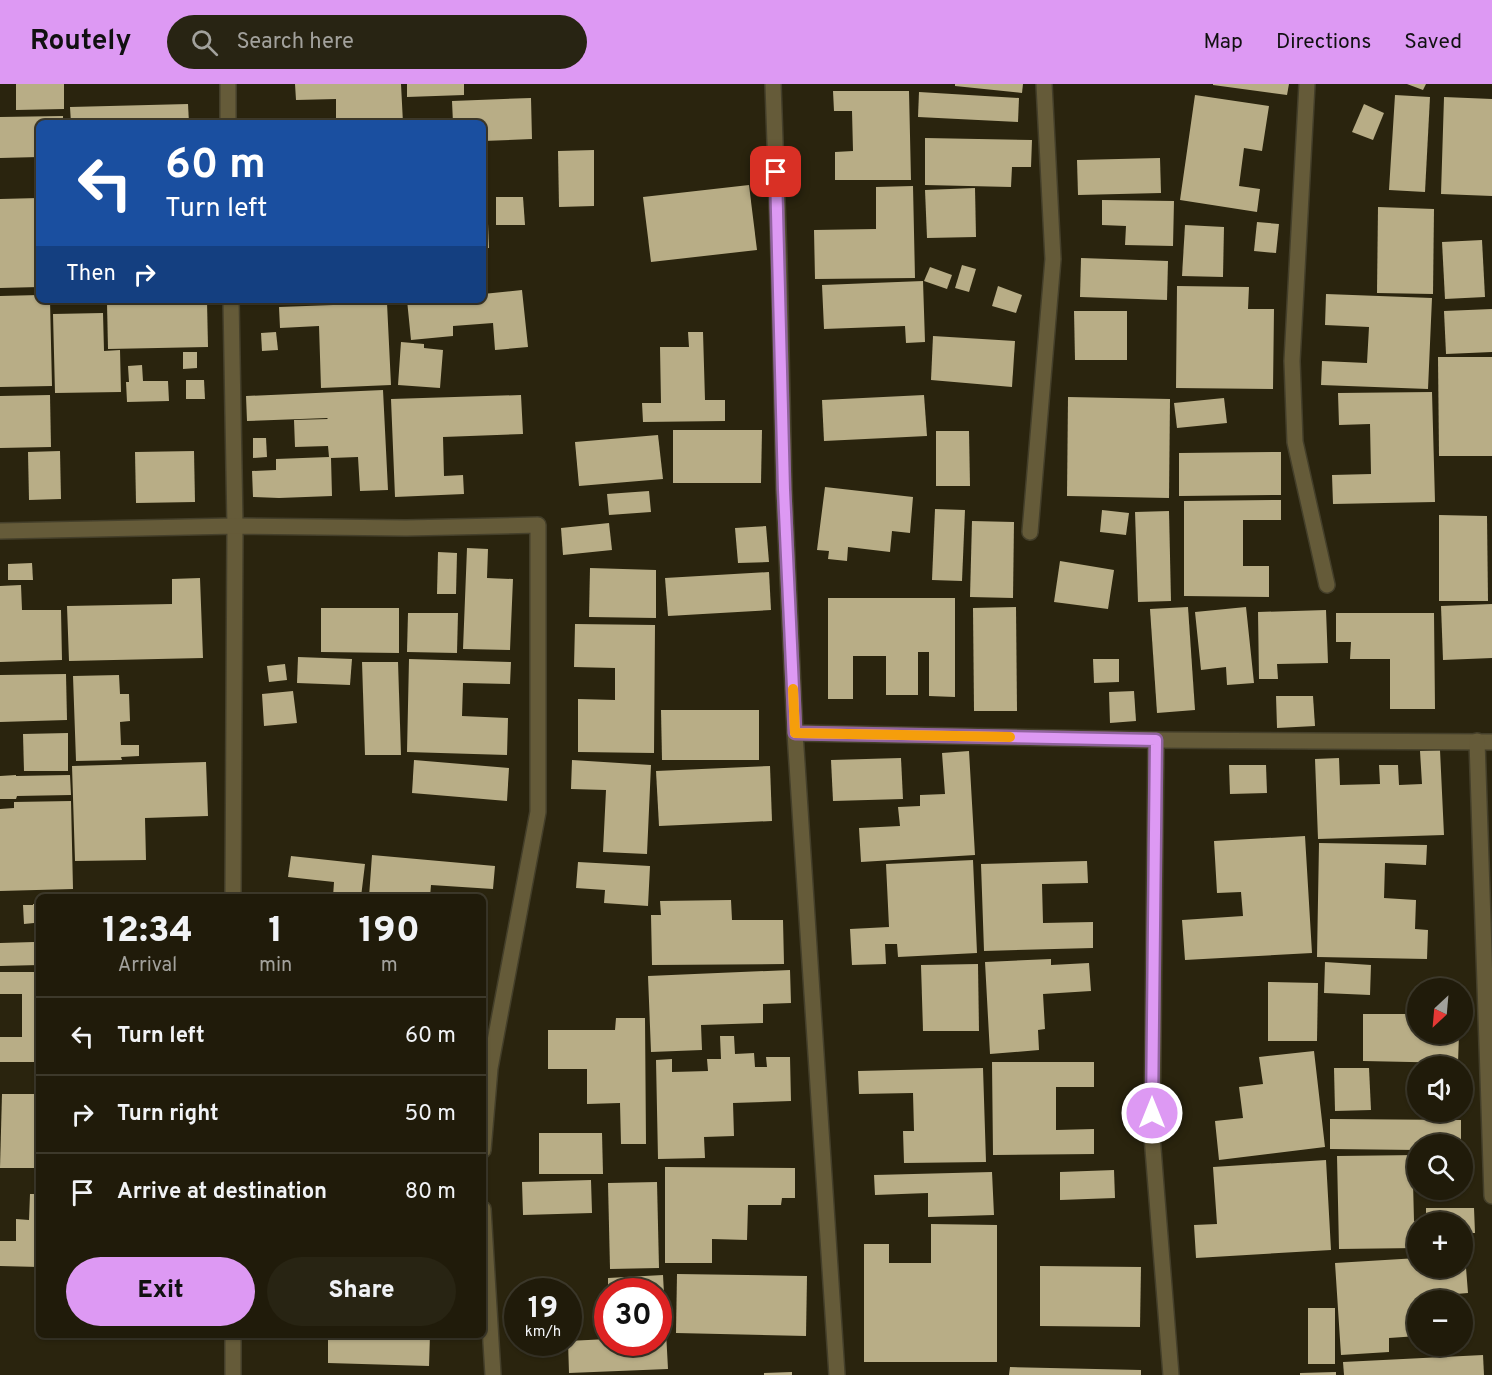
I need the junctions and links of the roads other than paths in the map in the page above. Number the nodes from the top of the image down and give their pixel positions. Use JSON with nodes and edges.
{"nodes":[{"id":1,"x":228,"y":84,"type":"edge"},
{"id":2,"x":773,"y":84,"type":"edge"},
{"id":3,"x":1044,"y":84,"type":"edge"},
{"id":4,"x":1307,"y":84,"type":"edge"},
{"id":5,"x":228,"y":120,"type":"edge"},
{"id":6,"x":231,"y":303,"type":"edge"},
{"id":7,"x":235,"y":526,"type":"junction"},
{"id":8,"x":0,"y":531,"type":"edge"},
{"id":9,"x":1030,"y":532,"type":"dead end"},
{"id":10,"x":1327,"y":585,"type":"dead end"},
{"id":11,"x":795,"y":733,"type":"junction"},
{"id":12,"x":1156,"y":740,"type":"junction"},
{"id":13,"x":1485,"y":741,"type":"edge"},
{"id":14,"x":233,"y":894,"type":"edge"},
{"id":15,"x":486,"y":1115,"type":"edge"},
{"id":16,"x":1492,"y":1196,"type":"edge"},
{"id":17,"x":486,"y":1259,"type":"edge"},
{"id":18,"x":233,"y":1338,"type":"edge"},
{"id":19,"x":233,"y":1375,"type":"edge"},
{"id":20,"x":493,"y":1375,"type":"edge"},
{"id":21,"x":837,"y":1375,"type":"edge"},
{"id":22,"x":1171,"y":1375,"type":"edge"}],
"edges":[{"from":1,"to":5,"type":"street"},
{"from":2,"to":11,"type":"street"},
{"from":3,"to":9,"type":"street"},
{"from":4,"to":10,"type":"street"},
{"from":6,"to":7,"type":"street"},
{"from":7,"to":8,"type":"street"},
{"from":7,"to":14,"type":"street"},
{"from":7,"to":15,"type":"street"},
{"from":11,"to":12,"type":"street"},
{"from":11,"to":21,"type":"street"},
{"from":12,"to":13,"type":"street"},
{"from":12,"to":22,"type":"street"},
{"from":13,"to":16,"type":"street"},
{"from":17,"to":20,"type":"street"},
{"from":18,"to":19,"type":"street"}]}
